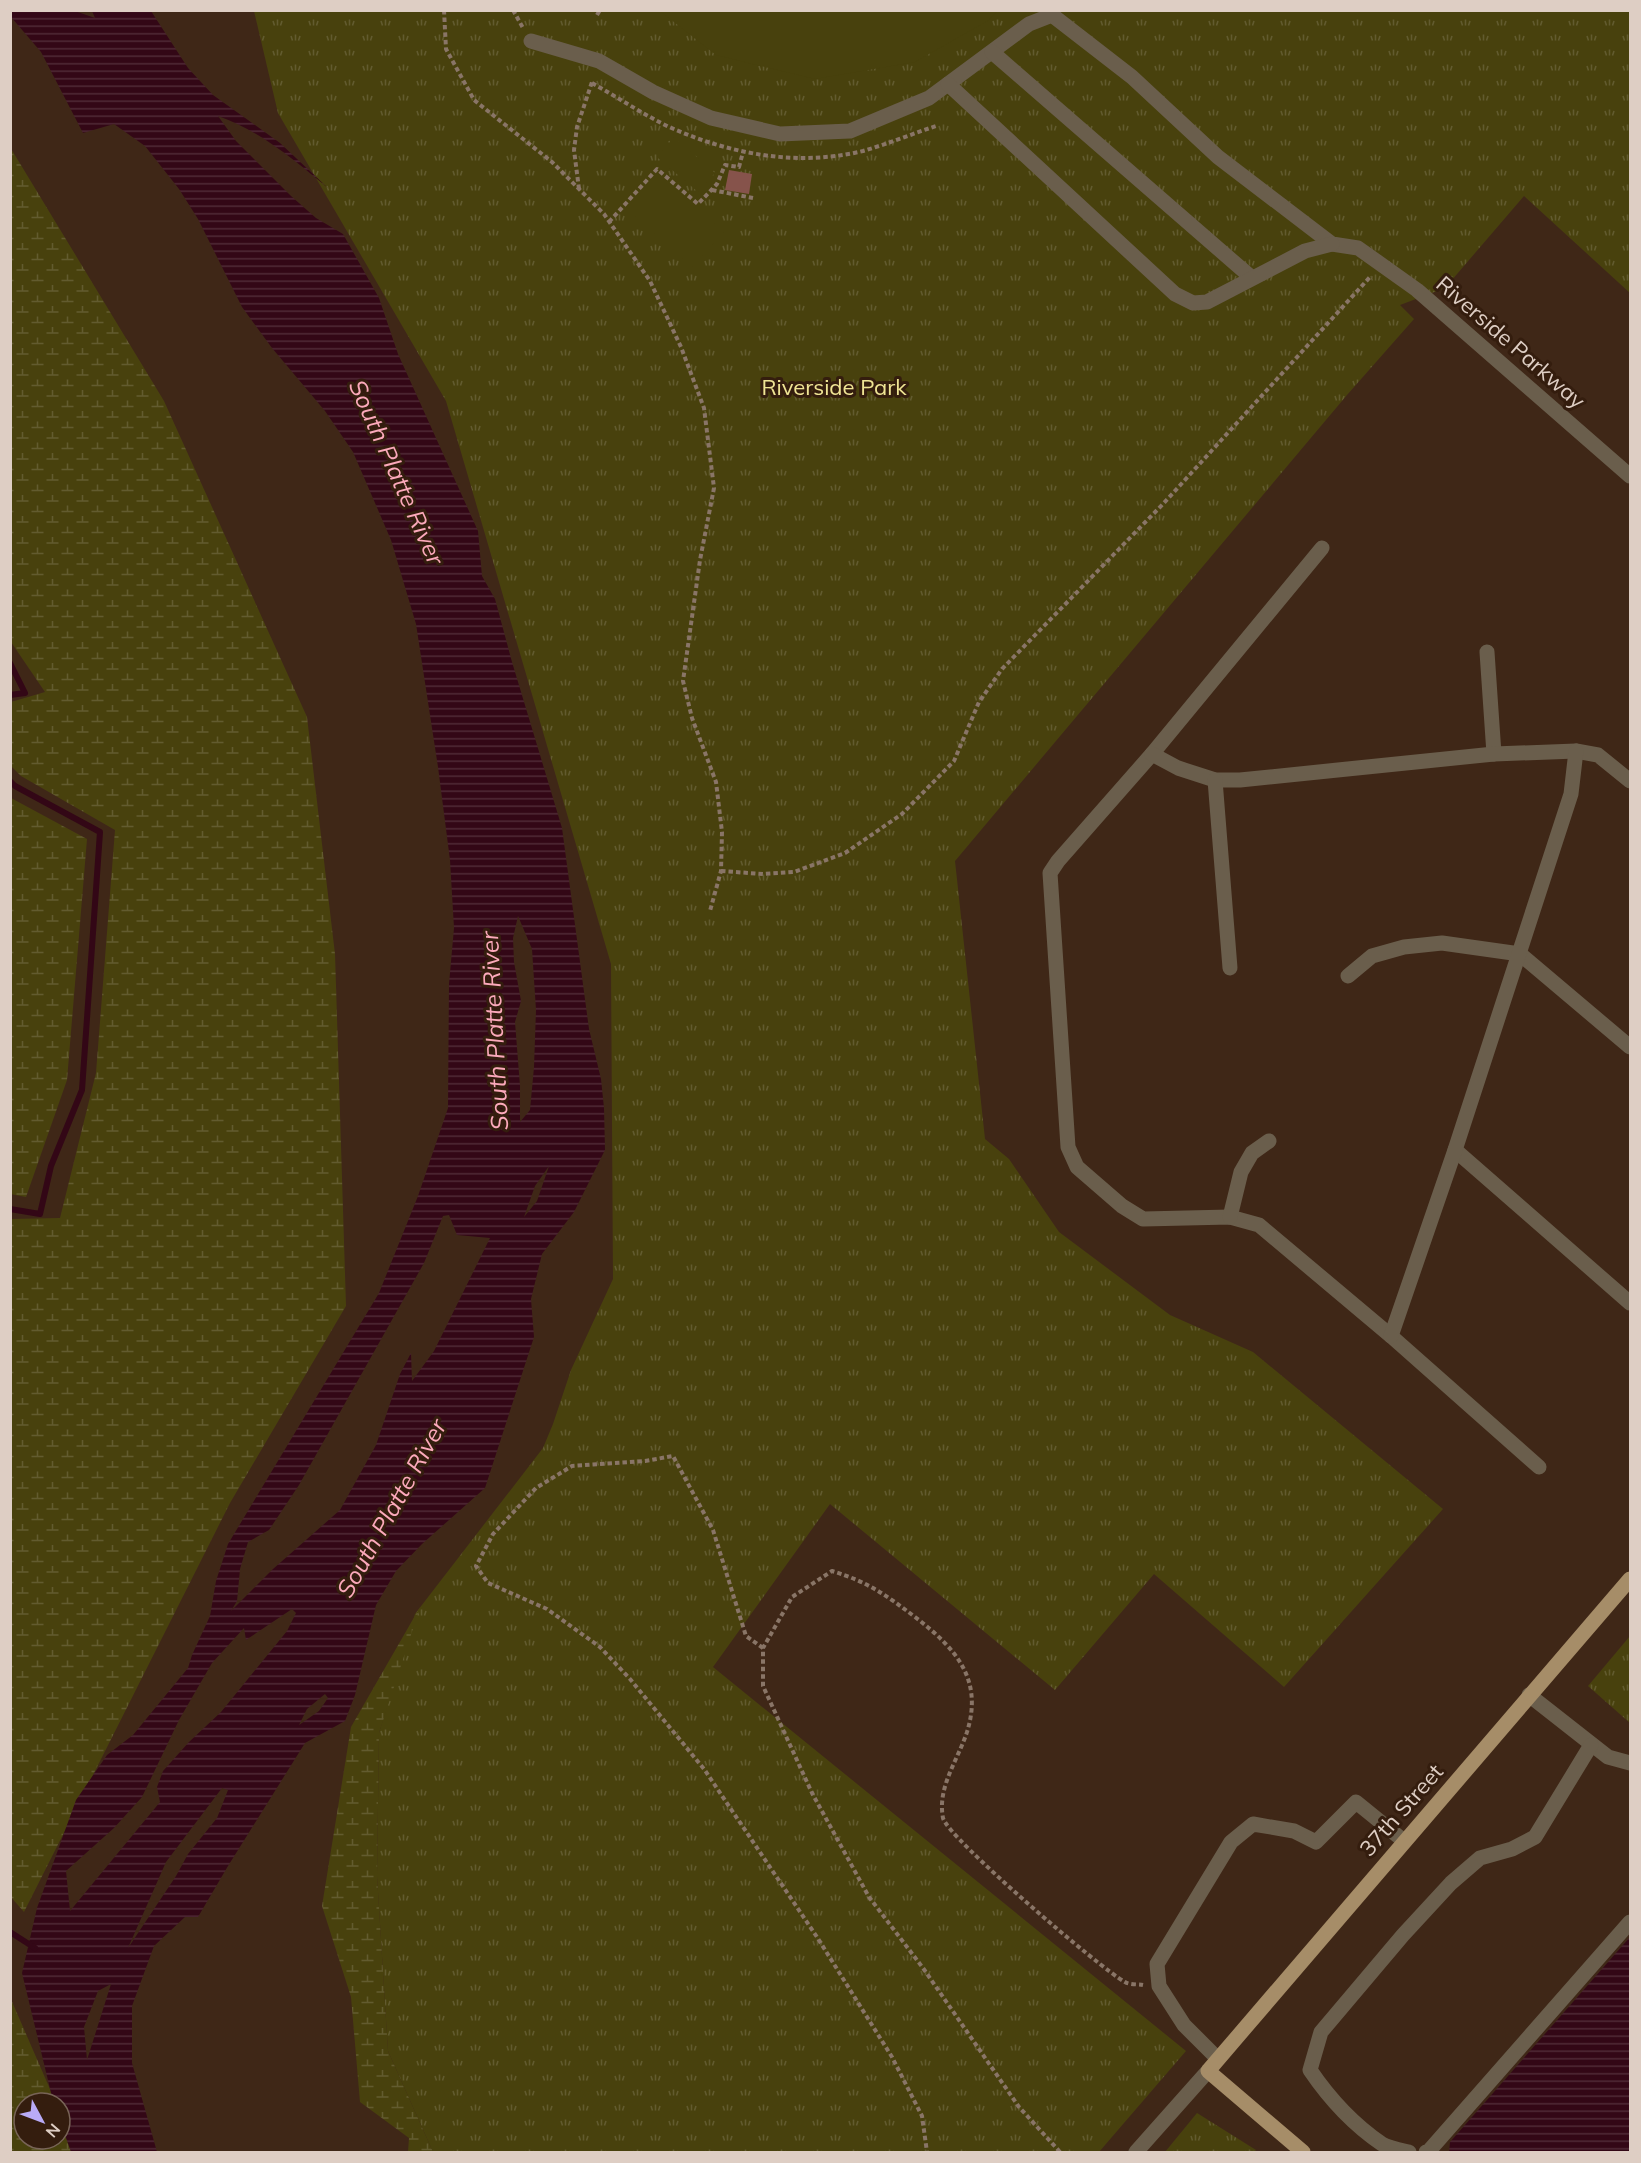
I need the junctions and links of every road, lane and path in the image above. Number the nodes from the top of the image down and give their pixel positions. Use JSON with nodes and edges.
{"nodes":[{"id":1,"x":444,"y":10,"type":"edge"},
{"id":2,"x":531,"y":41,"type":"dead end"},
{"id":3,"x":992,"y":52,"type":"junction"},
{"id":4,"x":599,"y":61,"type":"junction"},
{"id":5,"x":948,"y":84,"type":"junction"},
{"id":6,"x":743,"y":152,"type":"dead end"},
{"id":7,"x":711,"y":189,"type":"junction"},
{"id":8,"x":579,"y":190,"type":"junction"},
{"id":9,"x":753,"y":198,"type":"dead end"},
{"id":10,"x":609,"y":222,"type":"junction"},
{"id":11,"x":1332,"y":244,"type":"junction"},
{"id":12,"x":1370,"y":277,"type":"dead end"},
{"id":13,"x":1252,"y":278,"type":"junction"},
{"id":14,"x":1630,"y":476,"type":"edge"},
{"id":15,"x":1322,"y":548,"type":"dead end"},
{"id":16,"x":1487,"y":652,"type":"dead end"},
{"id":17,"x":1576,"y":751,"type":"junction"},
{"id":18,"x":1152,"y":754,"type":"junction"},
{"id":19,"x":1494,"y":754,"type":"junction"},
{"id":20,"x":1215,"y":780,"type":"junction"},
{"id":21,"x":1630,"y":781,"type":"edge"},
{"id":22,"x":722,"y":871,"type":"junction"},
{"id":23,"x":710,"y":911,"type":"dead end"},
{"id":24,"x":1520,"y":954,"type":"junction"},
{"id":25,"x":1230,"y":968,"type":"dead end"},
{"id":26,"x":1348,"y":976,"type":"dead end"},
{"id":27,"x":1630,"y":1047,"type":"edge"},
{"id":28,"x":1269,"y":1142,"type":"dead end"},
{"id":29,"x":1455,"y":1150,"type":"junction"},
{"id":30,"x":1230,"y":1217,"type":"junction"},
{"id":31,"x":1630,"y":1303,"type":"edge"},
{"id":32,"x":1391,"y":1336,"type":"junction"},
{"id":33,"x":1539,"y":1467,"type":"dead end"},
{"id":34,"x":1630,"y":1579,"type":"edge"},
{"id":35,"x":763,"y":1648,"type":"junction"},
{"id":36,"x":1529,"y":1695,"type":"junction"},
{"id":37,"x":1591,"y":1744,"type":"junction"},
{"id":38,"x":1630,"y":1763,"type":"edge"},
{"id":39,"x":1404,"y":1841,"type":"junction"},
{"id":40,"x":1630,"y":1922,"type":"edge"},
{"id":41,"x":1159,"y":1986,"type":"junction"},
{"id":42,"x":1213,"y":2065,"type":"junction"},
{"id":43,"x":927,"y":2152,"type":"edge"},
{"id":44,"x":1060,"y":2152,"type":"edge"},
{"id":45,"x":1136,"y":2152,"type":"edge"},
{"id":46,"x":1303,"y":2152,"type":"edge"},
{"id":47,"x":1409,"y":2152,"type":"edge"},
{"id":48,"x":1426,"y":2152,"type":"edge"}],
"edges":[{"from":1,"to":8,"type":"path"},
{"from":2,"to":4,"type":"street"},
{"from":3,"to":5,"type":"street"},
{"from":3,"to":11,"type":"street"},
{"from":3,"to":13,"type":"street"},
{"from":4,"to":5,"type":"street"},
{"from":4,"to":8,"type":"path"},
{"from":5,"to":13,"type":"street"},
{"from":6,"to":7,"type":"path"},
{"from":7,"to":9,"type":"path"},
{"from":7,"to":10,"type":"path"},
{"from":8,"to":10,"type":"path"},
{"from":10,"to":22,"type":"path"},
{"from":11,"to":13,"type":"street"},
{"from":11,"to":14,"type":"street","name":"Riverside Parkway"},
{"from":12,"to":22,"type":"path"},
{"from":15,"to":18,"type":"street"},
{"from":16,"to":19,"type":"street"},
{"from":17,"to":19,"type":"street"},
{"from":17,"to":21,"type":"street"},
{"from":17,"to":24,"type":"street"},
{"from":18,"to":20,"type":"street"},
{"from":18,"to":30,"type":"street"},
{"from":19,"to":20,"type":"street"},
{"from":20,"to":25,"type":"street"},
{"from":22,"to":23,"type":"path"},
{"from":24,"to":26,"type":"street"},
{"from":24,"to":27,"type":"street"},
{"from":24,"to":29,"type":"street"},
{"from":28,"to":30,"type":"street"},
{"from":29,"to":31,"type":"street"},
{"from":29,"to":32,"type":"street"},
{"from":30,"to":32,"type":"street"},
{"from":32,"to":33,"type":"street"},
{"from":34,"to":36,"type":"main road","name":"37th Street"},
{"from":35,"to":41,"type":"path"},
{"from":35,"to":43,"type":"path"},
{"from":35,"to":44,"type":"path"},
{"from":36,"to":37,"type":"street"},
{"from":36,"to":39,"type":"main road","name":"37th Street"},
{"from":37,"to":38,"type":"street"},
{"from":37,"to":47,"type":"street"},
{"from":39,"to":41,"type":"street"},
{"from":39,"to":42,"type":"main road","name":"37th Street"},
{"from":40,"to":48,"type":"street"},
{"from":41,"to":42,"type":"street"},
{"from":42,"to":45,"type":"street"},
{"from":42,"to":46,"type":"main road"}]}
